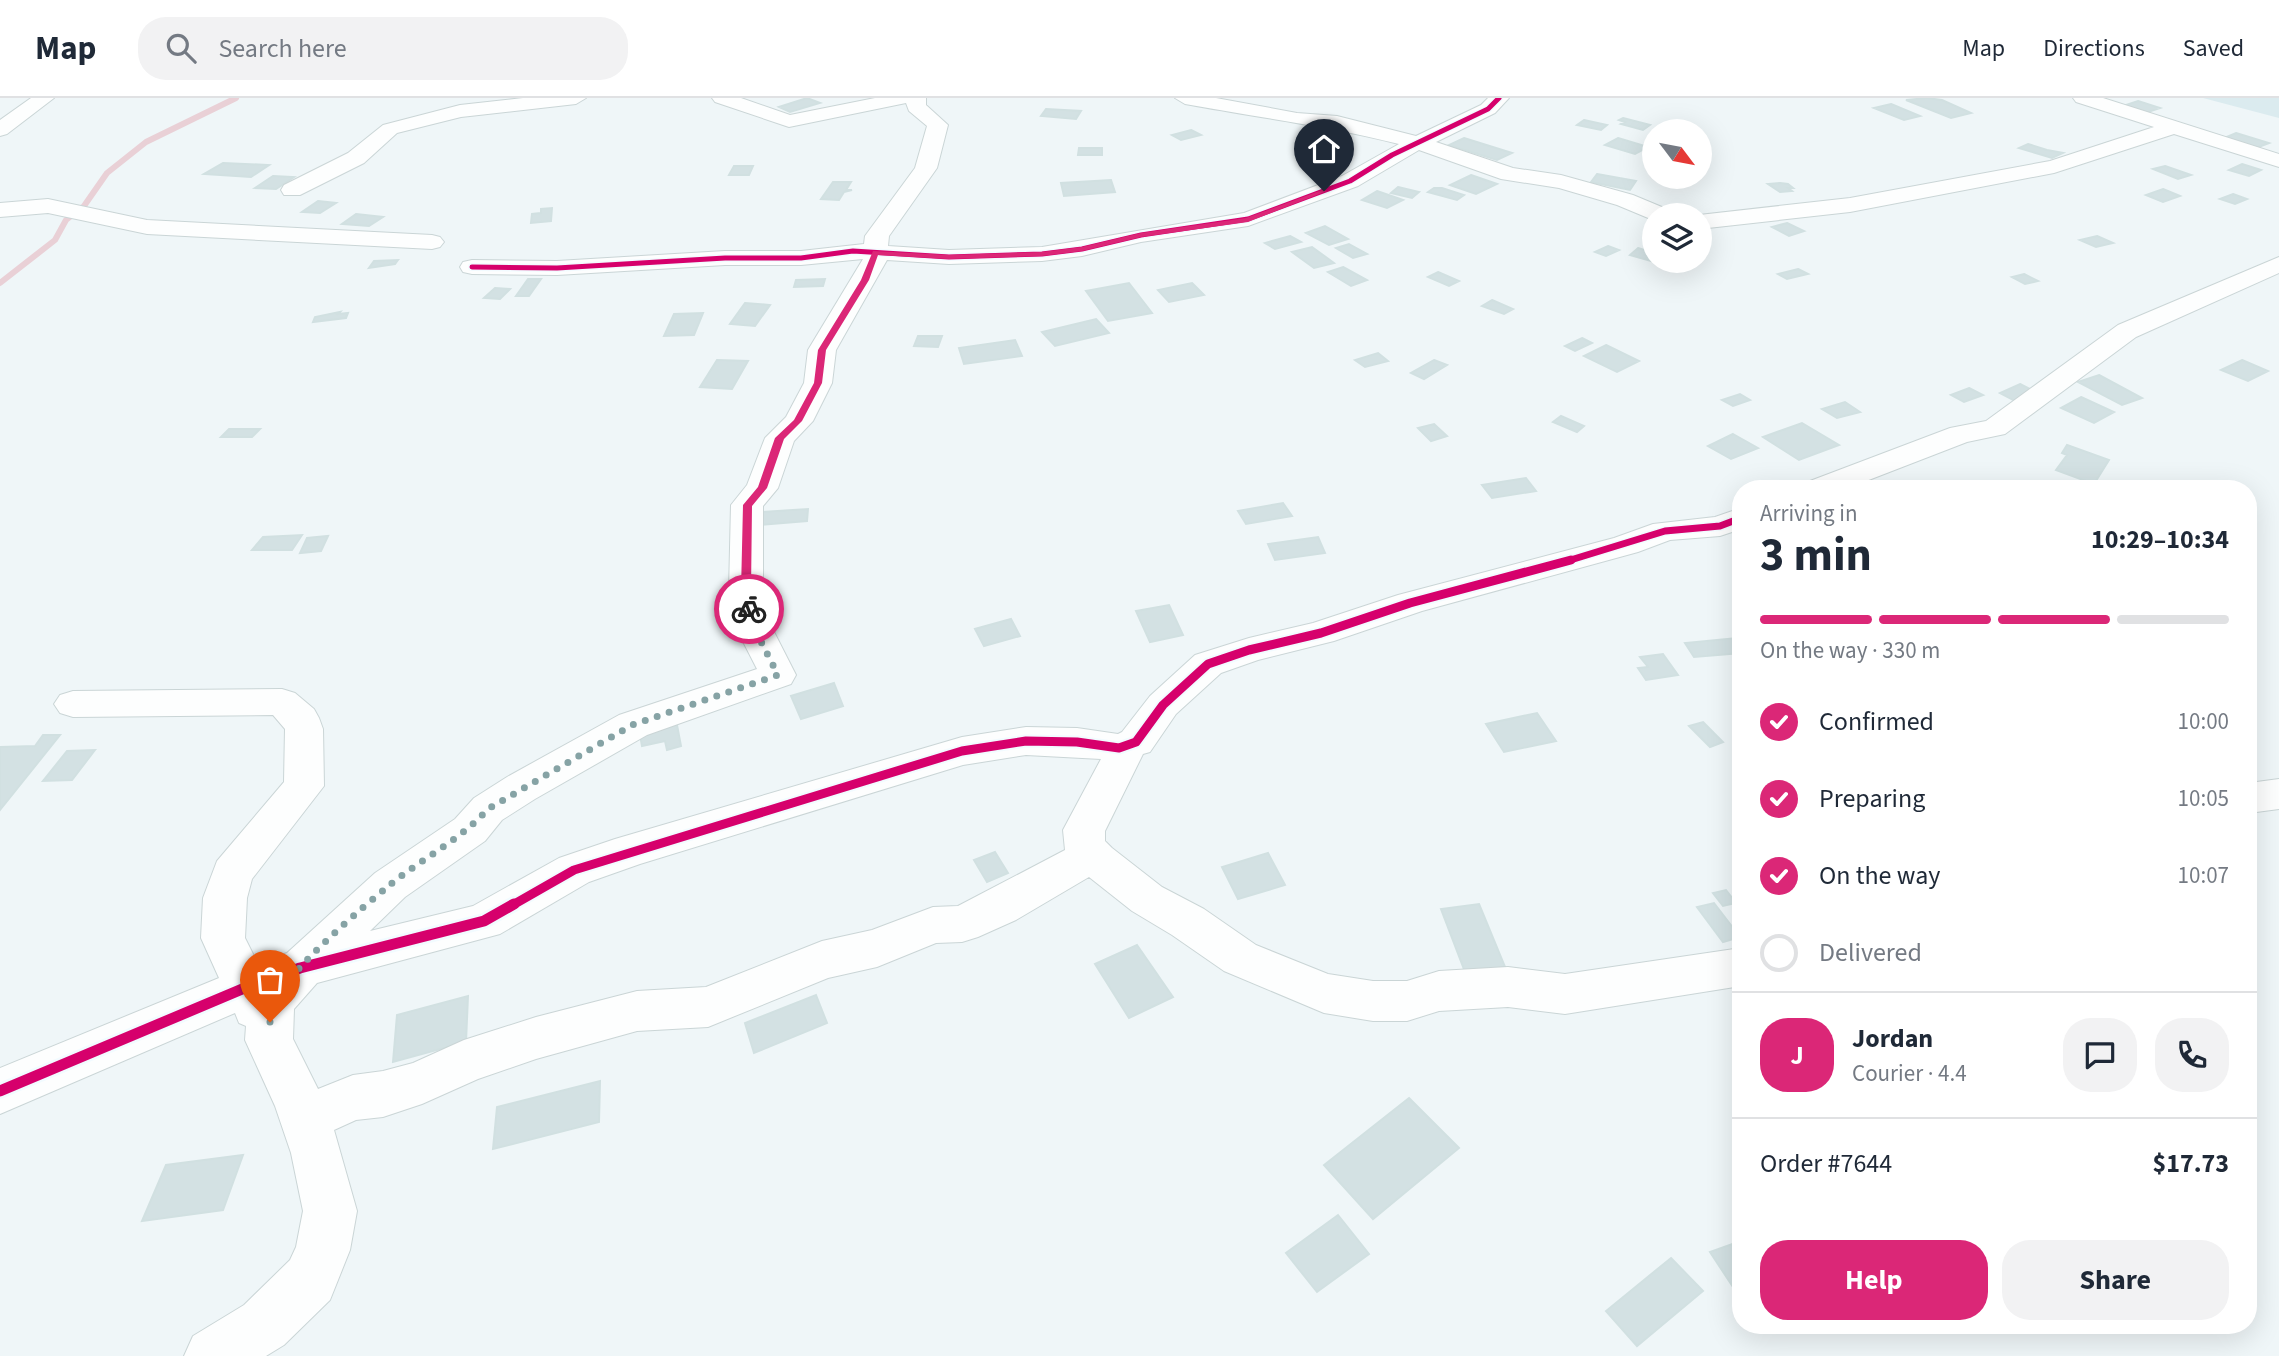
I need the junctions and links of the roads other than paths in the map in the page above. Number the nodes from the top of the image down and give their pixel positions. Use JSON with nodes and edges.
{"nodes":[{"id":1,"x":44,"y":98,"type":"edge"},
{"id":2,"x":576,"y":98,"type":"edge"},
{"id":3,"x":723,"y":98,"type":"edge"},
{"id":4,"x":904,"y":98,"type":"edge"},
{"id":5,"x":916,"y":98,"type":"edge"},
{"id":6,"x":1185,"y":98,"type":"edge"},
{"id":7,"x":1499,"y":98,"type":"edge"},
{"id":8,"x":2083,"y":98,"type":"edge"},
{"id":9,"x":2172,"y":128,"type":"junction"},
{"id":10,"x":0,"y":130,"type":"edge"},
{"id":11,"x":1420,"y":143,"type":"junction"},
{"id":12,"x":2279,"y":161,"type":"edge"},
{"id":13,"x":292,"y":190,"type":"dead end"},
{"id":14,"x":1642,"y":207,"type":"edge"},
{"id":15,"x":0,"y":209,"type":"edge"},
{"id":16,"x":1712,"y":221,"type":"edge"},
{"id":17,"x":432,"y":242,"type":"dead end"},
{"id":18,"x":876,"y":253,"type":"junction"},
{"id":19,"x":2279,"y":264,"type":"edge"},
{"id":20,"x":472,"y":267,"type":"dead end"},
{"id":21,"x":1842,"y":480,"type":"edge"},
{"id":22,"x":1732,"y":521,"type":"edge"},
{"id":23,"x":73,"y":704,"type":"dead end"},
{"id":24,"x":1129,"y":745,"type":"junction"},
{"id":25,"x":2279,"y":794,"type":"edge"},
{"id":26,"x":2257,"y":797,"type":"edge"},
{"id":27,"x":1093,"y":855,"type":"junction"},
{"id":28,"x":300,"y":968,"type":"junction"},
{"id":29,"x":1732,"y":968,"type":"edge"},
{"id":30,"x":247,"y":987,"type":"junction"},
{"id":31,"x":269,"y":1041,"type":"junction"},
{"id":32,"x":0,"y":1091,"type":"edge"},
{"id":33,"x":305,"y":1118,"type":"junction"},
{"id":34,"x":213,"y":1356,"type":"edge"}],
"edges":[{"from":1,"to":10,"type":"street"},
{"from":2,"to":13,"type":"street"},
{"from":3,"to":4,"type":"street"},
{"from":5,"to":18,"type":"street"},
{"from":6,"to":11,"type":"street"},
{"from":7,"to":11,"type":"street"},
{"from":8,"to":9,"type":"street"},
{"from":9,"to":12,"type":"street"},
{"from":9,"to":16,"type":"street"},
{"from":11,"to":14,"type":"street"},
{"from":11,"to":18,"type":"street"},
{"from":15,"to":17,"type":"street"},
{"from":18,"to":20,"type":"street"},
{"from":18,"to":28,"type":"street"},
{"from":19,"to":21,"type":"street"},
{"from":22,"to":24,"type":"street"},
{"from":23,"to":30,"type":"street"},
{"from":24,"to":27,"type":"street"},
{"from":24,"to":28,"type":"street"},
{"from":25,"to":26,"type":"street"},
{"from":27,"to":29,"type":"street"},
{"from":27,"to":33,"type":"street"},
{"from":28,"to":30,"type":"street"},
{"from":28,"to":31,"type":"street"},
{"from":30,"to":31,"type":"street"},
{"from":30,"to":32,"type":"street"},
{"from":31,"to":33,"type":"street"},
{"from":33,"to":34,"type":"street"}]}
